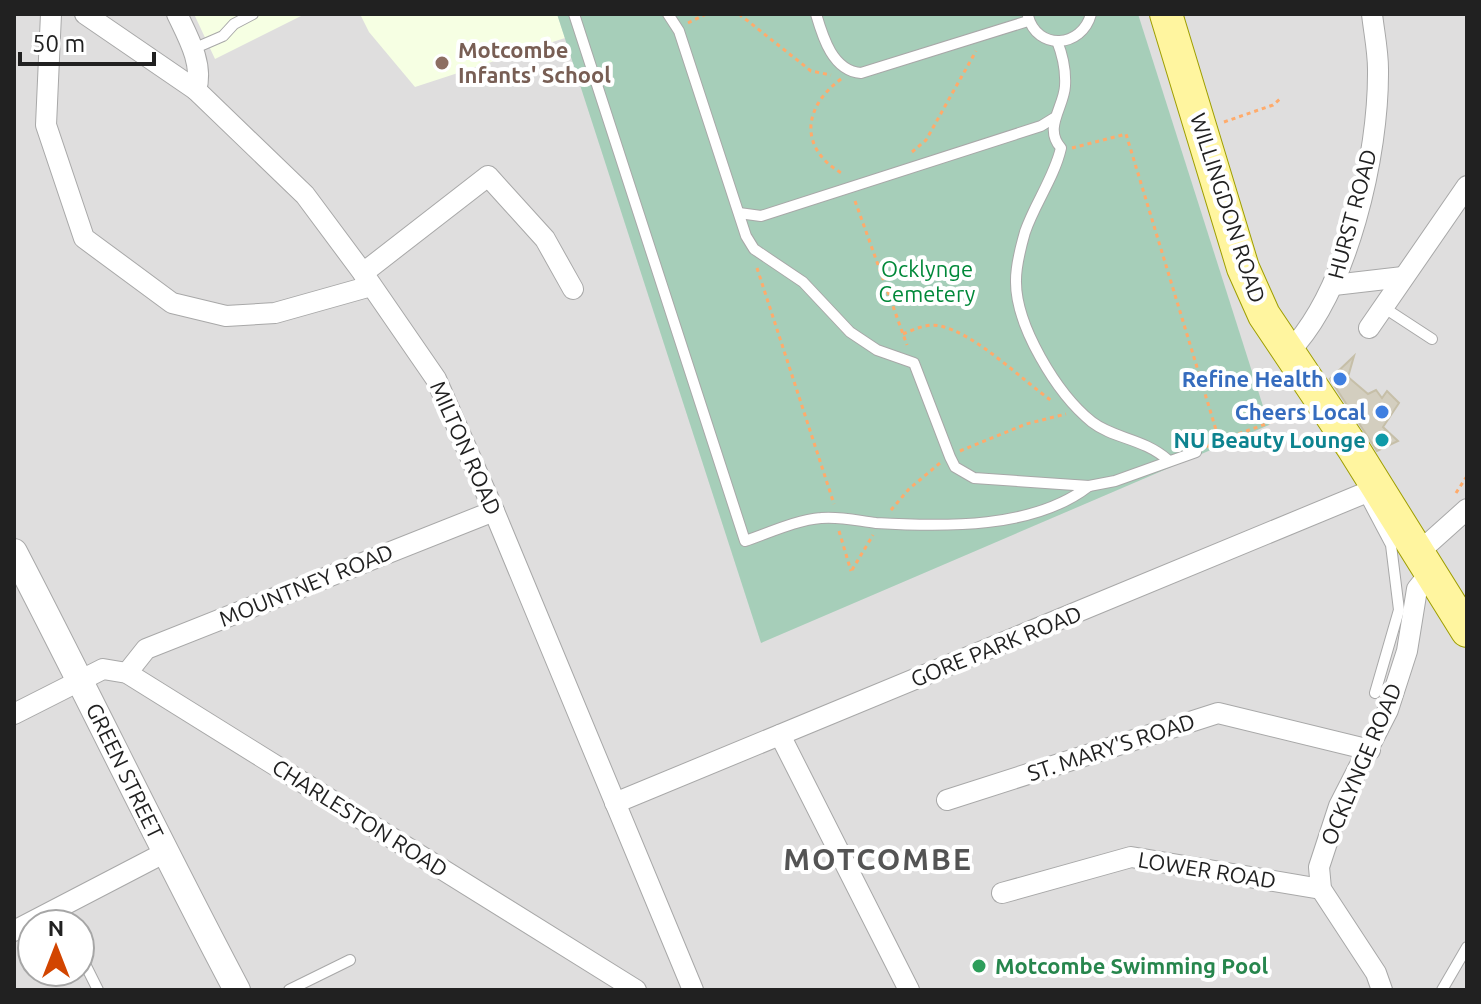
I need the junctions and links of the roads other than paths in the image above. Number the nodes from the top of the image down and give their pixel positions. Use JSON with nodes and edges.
{"nodes":[{"id":1,"x":51,"y":14,"type":"edge"},
{"id":2,"x":85,"y":14,"type":"edge"},
{"id":3,"x":177,"y":14,"type":"edge"},
{"id":4,"x":253,"y":14,"type":"edge"},
{"id":5,"x":574,"y":14,"type":"edge"},
{"id":6,"x":668,"y":14,"type":"edge"},
{"id":7,"x":816,"y":14,"type":"edge"},
{"id":8,"x":1091,"y":14,"type":"edge"},
{"id":9,"x":1166,"y":14,"type":"edge"},
{"id":10,"x":1372,"y":14,"type":"edge"},
{"id":11,"x":1028,"y":17,"type":"edge"},
{"id":12,"x":1057,"y":41,"type":"junction"},
{"id":13,"x":193,"y":49,"type":"junction"},
{"id":14,"x":196,"y":90,"type":"junction"},
{"id":15,"x":1054,"y":118,"type":"junction"},
{"id":16,"x":1467,"y":186,"type":"edge"},
{"id":17,"x":739,"y":213,"type":"junction"},
{"id":18,"x":1403,"y":277,"type":"junction"},
{"id":19,"x":367,"y":279,"type":"junction"},
{"id":20,"x":1334,"y":285,"type":"junction"},
{"id":21,"x":573,"y":289,"type":"dead end"},
{"id":22,"x":1383,"y":307,"type":"junction"},
{"id":23,"x":1369,"y":328,"type":"dead end"},
{"id":24,"x":1432,"y":339,"type":"dead end"},
{"id":25,"x":1288,"y":353,"type":"junction"},
{"id":26,"x":1196,"y":452,"type":"road end"},
{"id":27,"x":1168,"y":460,"type":"junction"},
{"id":28,"x":1089,"y":486,"type":"junction"},
{"id":29,"x":1370,"y":491,"type":"junction"},
{"id":30,"x":1459,"y":505,"type":"edge"},
{"id":31,"x":494,"y":511,"type":"junction"},
{"id":32,"x":14,"y":552,"type":"edge"},
{"id":33,"x":1424,"y":563,"type":"junction"},
{"id":34,"x":1467,"y":631,"type":"edge"},
{"id":35,"x":127,"y":673,"type":"junction"},
{"id":36,"x":80,"y":680,"type":"junction"},
{"id":37,"x":1375,"y":693,"type":"dead end"},
{"id":38,"x":14,"y":714,"type":"edge"},
{"id":39,"x":780,"y":735,"type":"junction"},
{"id":40,"x":1370,"y":750,"type":"junction"},
{"id":41,"x":947,"y":800,"type":"dead end"},
{"id":42,"x":615,"y":803,"type":"junction"},
{"id":43,"x":164,"y":853,"type":"junction"},
{"id":44,"x":1321,"y":889,"type":"junction"},
{"id":45,"x":1002,"y":893,"type":"dead end"},
{"id":46,"x":74,"y":908,"type":"edge"},
{"id":47,"x":1467,"y":947,"type":"edge"},
{"id":48,"x":350,"y":960,"type":"dead end"},
{"id":49,"x":237,"y":990,"type":"edge"},
{"id":50,"x":289,"y":990,"type":"edge"},
{"id":51,"x":636,"y":990,"type":"edge"},
{"id":52,"x":693,"y":990,"type":"edge"},
{"id":53,"x":909,"y":990,"type":"edge"},
{"id":54,"x":1382,"y":990,"type":"edge"},
{"id":55,"x":1442,"y":990,"type":"edge"}],
"edges":[{"from":1,"to":19,"type":"street"},
{"from":2,"to":14,"type":"street","name":"MILTON ROAD"},
{"from":3,"to":13,"type":"street"},
{"from":4,"to":13,"type":"lane"},
{"from":5,"to":28,"type":"lane"},
{"from":6,"to":17,"type":"lane"},
{"from":7,"to":11,"type":"lane"},
{"from":8,"to":12,"type":"lane"},
{"from":9,"to":25,"type":"main road","name":"WILLINGDON ROAD"},
{"from":10,"to":20,"type":"street","name":"HURST ROAD"},
{"from":11,"to":12,"type":"lane"},
{"from":12,"to":15,"type":"lane"},
{"from":13,"to":14,"type":"street"},
{"from":14,"to":19,"type":"street","name":"MILTON ROAD"},
{"from":15,"to":17,"type":"lane"},
{"from":15,"to":27,"type":"lane"},
{"from":16,"to":18,"type":"street"},
{"from":17,"to":28,"type":"lane"},
{"from":18,"to":20,"type":"street"},
{"from":18,"to":22,"type":"street"},
{"from":19,"to":21,"type":"street"},
{"from":19,"to":31,"type":"street","name":"MILTON ROAD"},
{"from":20,"to":25,"type":"street","name":"HURST ROAD"},
{"from":22,"to":23,"type":"street"},
{"from":22,"to":24,"type":"lane"},
{"from":25,"to":29,"type":"main road","name":"WILLINGDON ROAD"},
{"from":26,"to":27,"type":"lane"},
{"from":27,"to":28,"type":"lane"},
{"from":29,"to":33,"type":"main road","name":"WILLINGDON ROAD"},
{"from":29,"to":37,"type":"lane"},
{"from":29,"to":39,"type":"street","name":"GORE PARK ROAD"},
{"from":30,"to":33,"type":"street"},
{"from":31,"to":35,"type":"street","name":"MOUNTNEY ROAD"},
{"from":31,"to":42,"type":"street","name":"MILTON ROAD"},
{"from":32,"to":36,"type":"street","name":"GREEN STREET"},
{"from":33,"to":34,"type":"main road","name":"WILLINGDON ROAD"},
{"from":33,"to":40,"type":"street","name":"OCKLYNGE ROAD"},
{"from":35,"to":36,"type":"street"},
{"from":35,"to":51,"type":"street","name":"CHARLESTON ROAD"},
{"from":36,"to":38,"type":"street"},
{"from":36,"to":43,"type":"street","name":"GREEN STREET"},
{"from":39,"to":42,"type":"street","name":"GORE PARK ROAD"},
{"from":39,"to":53,"type":"street"},
{"from":40,"to":41,"type":"street","name":"ST. MARY'S ROAD"},
{"from":40,"to":44,"type":"street","name":"OCKLYNGE ROAD"},
{"from":42,"to":52,"type":"street","name":"MILTON ROAD"},
{"from":43,"to":46,"type":"street"},
{"from":43,"to":49,"type":"street","name":"GREEN STREET"},
{"from":44,"to":45,"type":"street","name":"LOWER ROAD"},
{"from":44,"to":54,"type":"street"},
{"from":47,"to":55,"type":"lane"},
{"from":48,"to":50,"type":"lane"}]}
